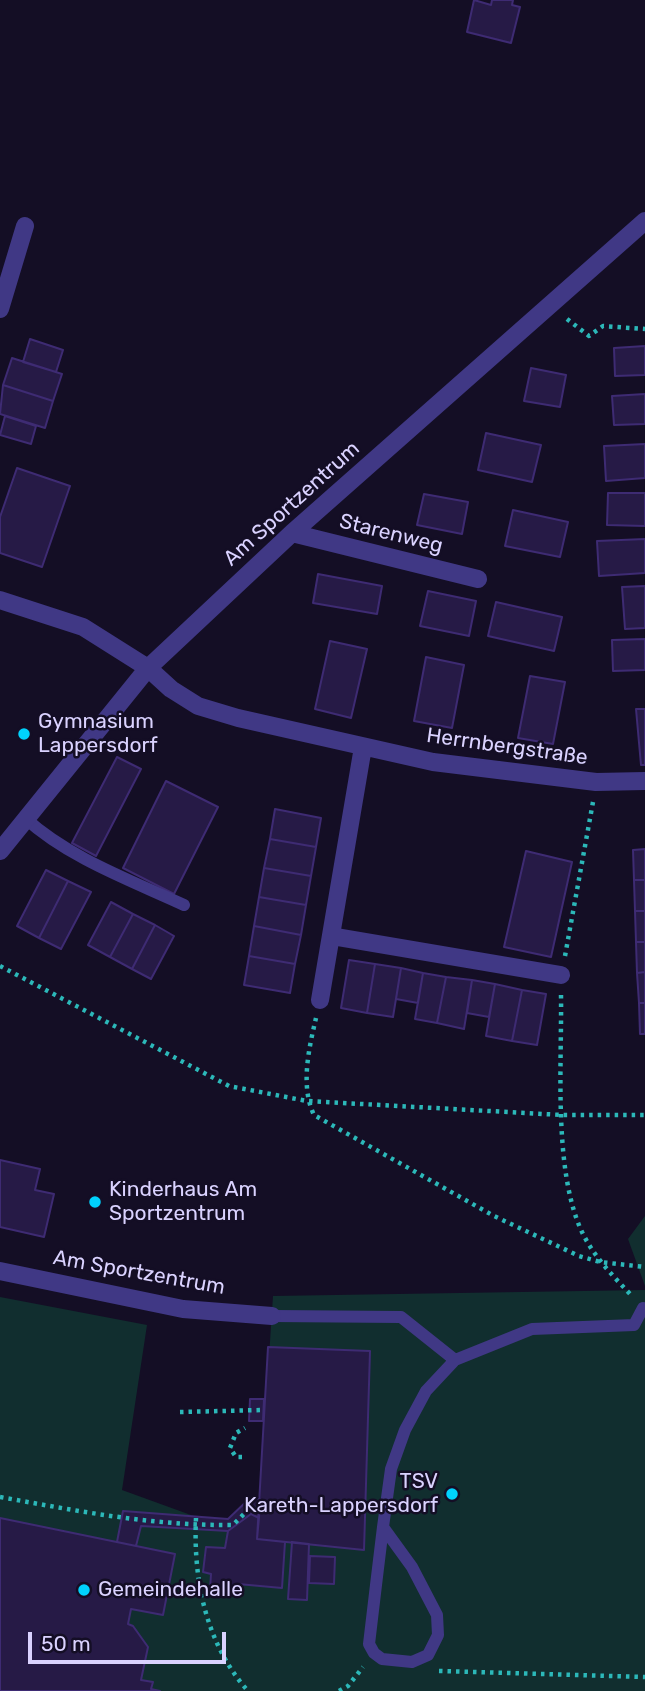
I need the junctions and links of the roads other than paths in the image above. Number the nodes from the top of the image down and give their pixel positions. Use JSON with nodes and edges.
{"nodes":[{"id":1,"x":645,"y":221,"type":"edge"},
{"id":2,"x":25,"y":226,"type":"dead end"},
{"id":3,"x":0,"y":309,"type":"edge"},
{"id":4,"x":292,"y":533,"type":"junction"},
{"id":5,"x":478,"y":579,"type":"dead end"},
{"id":6,"x":0,"y":600,"type":"edge"},
{"id":7,"x":148,"y":668,"type":"junction"},
{"id":8,"x":363,"y":747,"type":"junction"},
{"id":9,"x":645,"y":781,"type":"edge"},
{"id":10,"x":24,"y":818,"type":"junction"},
{"id":11,"x":0,"y":850,"type":"edge"},
{"id":12,"x":184,"y":905,"type":"dead end"},
{"id":13,"x":331,"y":936,"type":"junction"},
{"id":14,"x":561,"y":975,"type":"road end"},
{"id":15,"x":320,"y":1000,"type":"road end"},
{"id":16,"x":0,"y":1271,"type":"edge"},
{"id":17,"x":643,"y":1308,"type":"road end"},
{"id":18,"x":272,"y":1316,"type":"joint"},
{"id":19,"x":455,"y":1360,"type":"junction"},
{"id":20,"x":383,"y":1527,"type":"junction"}],
"edges":[{"from":1,"to":4,"type":"street","name":"Am Sportzentrum"},
{"from":2,"to":3,"type":"street"},
{"from":4,"to":5,"type":"street","name":"Starenweg"},
{"from":4,"to":7,"type":"street","name":"Am Sportzentrum"},
{"from":6,"to":7,"type":"street","name":"Herrnbergstraße"},
{"from":7,"to":8,"type":"street","name":"Herrnbergstraße"},
{"from":7,"to":10,"type":"street","name":"Am Sportzentrum"},
{"from":8,"to":9,"type":"street","name":"Herrnbergstraße"},
{"from":8,"to":13,"type":"street"},
{"from":10,"to":11,"type":"street","name":"Am Sportzentrum"},
{"from":10,"to":12,"type":"lane"},
{"from":13,"to":14,"type":"street"},
{"from":13,"to":15,"type":"street"},
{"from":16,"to":18,"type":"street","name":"Am Sportzentrum"},
{"from":17,"to":19,"type":"lane"},
{"from":18,"to":19,"type":"lane"},
{"from":19,"to":20,"type":"lane"},
{"from":20,"to":20,"type":"lane"}]}
